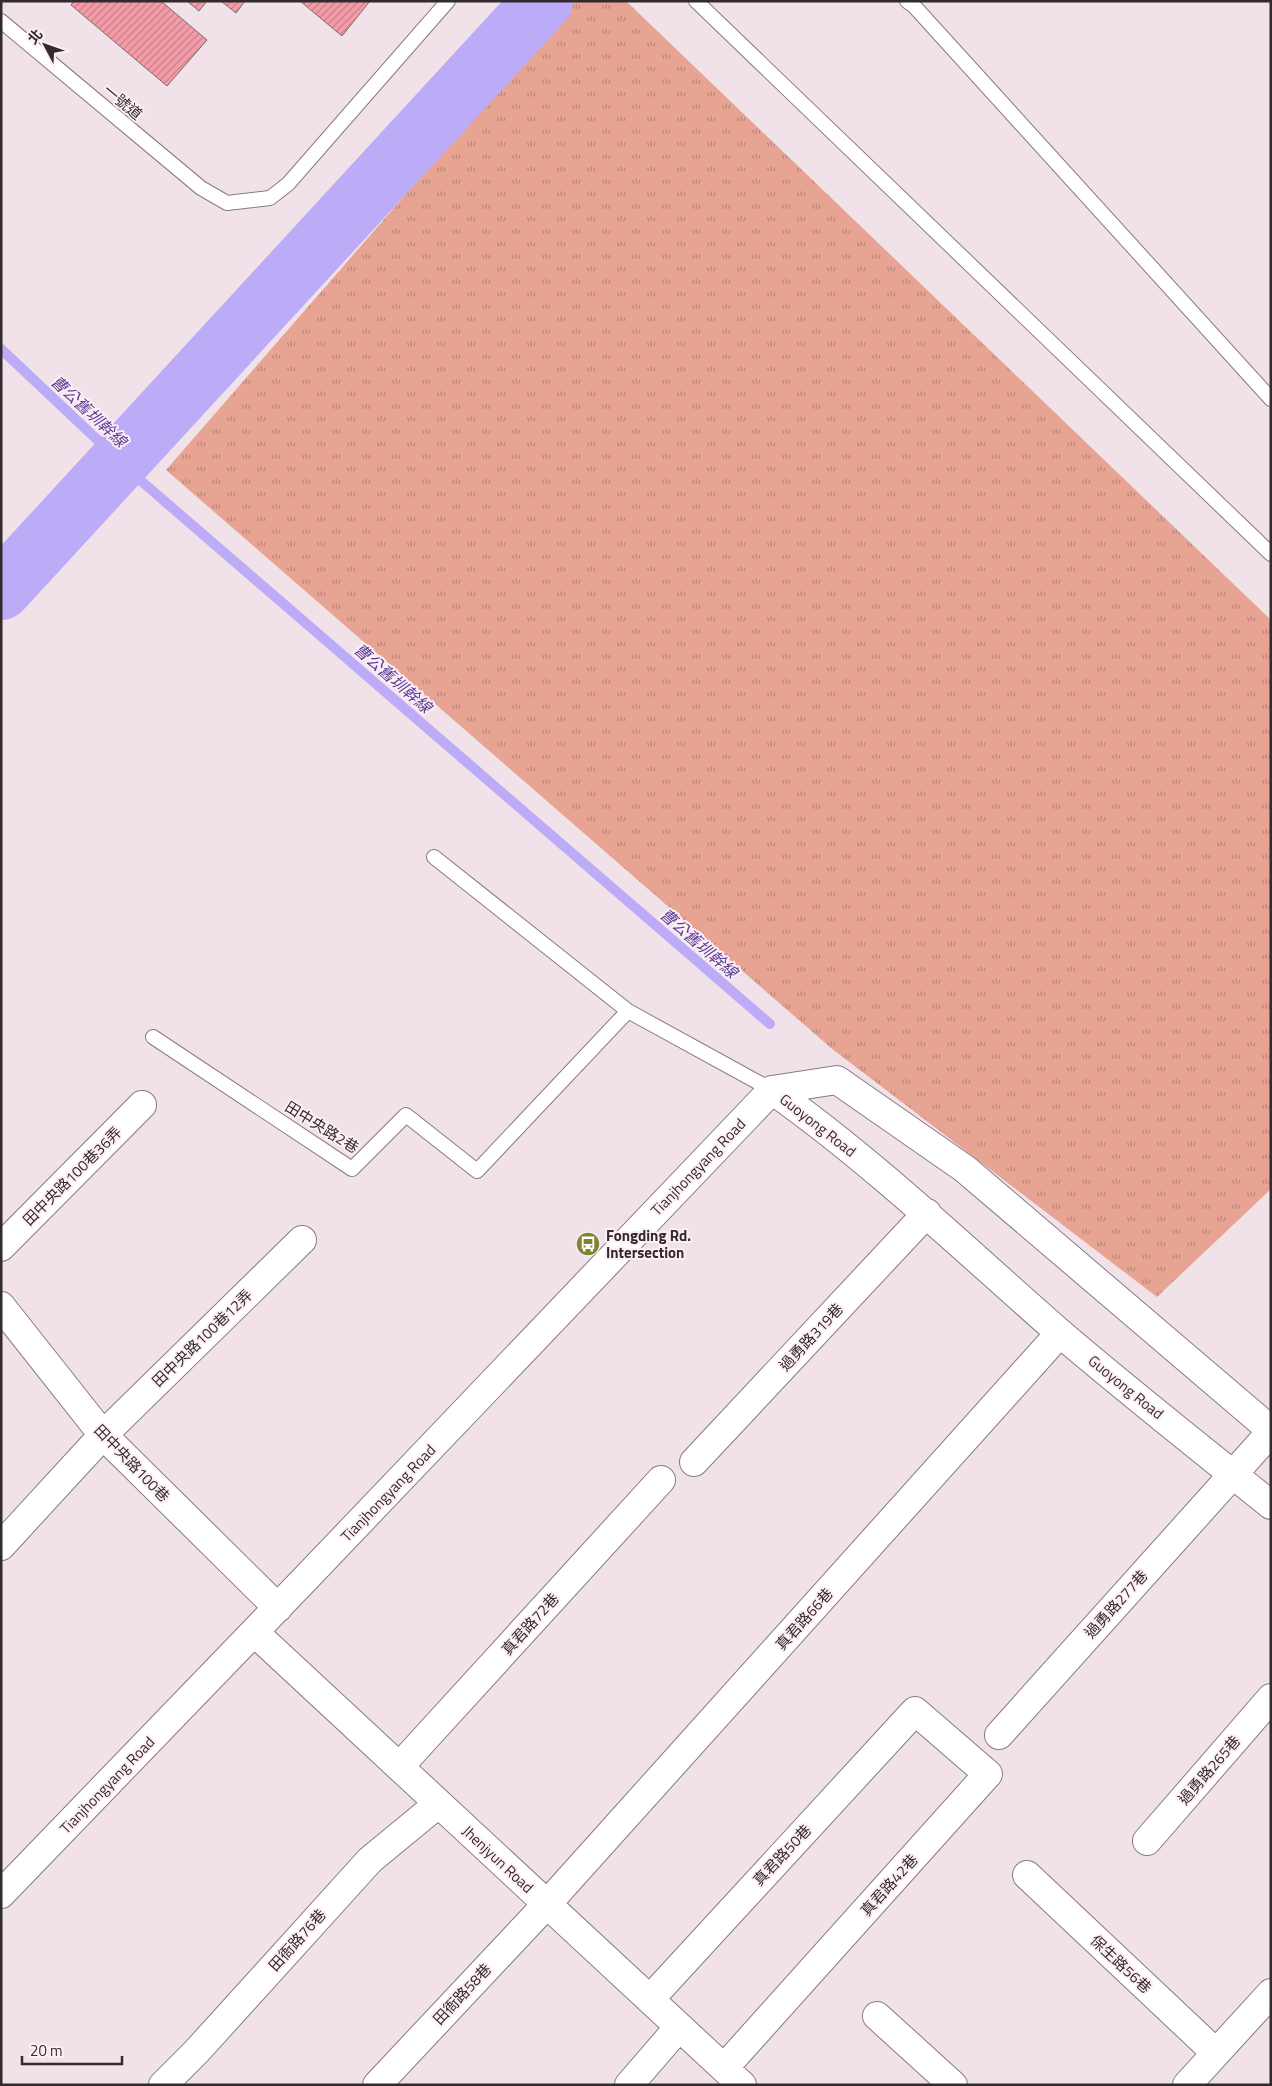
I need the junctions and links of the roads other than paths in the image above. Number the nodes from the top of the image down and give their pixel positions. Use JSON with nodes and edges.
{"nodes":[{"id":1,"x":448,"y":1,"type":"edge"},
{"id":2,"x":696,"y":1,"type":"edge"},
{"id":3,"x":913,"y":3,"type":"edge"},
{"id":4,"x":1,"y":21,"type":"edge"},
{"id":5,"x":1271,"y":399,"type":"edge"},
{"id":6,"x":1270,"y":552,"type":"edge"},
{"id":7,"x":434,"y":857,"type":"dead end"},
{"id":8,"x":628,"y":1011,"type":"junction"},
{"id":9,"x":153,"y":1036,"type":"dead end"},
{"id":10,"x":772,"y":1090,"type":"junction"},
{"id":11,"x":142,"y":1105,"type":"dead end"},
{"id":12,"x":927,"y":1213,"type":"junction"},
{"id":13,"x":302,"y":1240,"type":"dead end"},
{"id":14,"x":1,"y":1247,"type":"edge"},
{"id":15,"x":1,"y":1306,"type":"edge"},
{"id":16,"x":1060,"y":1333,"type":"junction"},
{"id":17,"x":1271,"y":1431,"type":"edge"},
{"id":18,"x":103,"y":1435,"type":"junction"},
{"id":19,"x":694,"y":1462,"type":"dead end"},
{"id":20,"x":1233,"y":1474,"type":"junction"},
{"id":21,"x":661,"y":1480,"type":"dead end"},
{"id":22,"x":1271,"y":1505,"type":"edge"},
{"id":23,"x":1,"y":1546,"type":"edge"},
{"id":24,"x":278,"y":1608,"type":"junction"},
{"id":25,"x":254,"y":1632,"type":"junction"},
{"id":26,"x":1271,"y":1698,"type":"edge"},
{"id":27,"x":915,"y":1712,"type":"joint"},
{"id":28,"x":999,"y":1735,"type":"dead end"},
{"id":29,"x":399,"y":1768,"type":"junction"},
{"id":30,"x":438,"y":1804,"type":"junction"},
{"id":31,"x":1147,"y":1841,"type":"dead end"},
{"id":32,"x":1027,"y":1876,"type":"dead end"},
{"id":33,"x":1,"y":1894,"type":"edge"},
{"id":34,"x":547,"y":1904,"type":"junction"},
{"id":35,"x":650,"y":1999,"type":"junction"},
{"id":36,"x":1265,"y":2010,"type":"edge"},
{"id":37,"x":877,"y":2016,"type":"dead end"},
{"id":38,"x":679,"y":2027,"type":"junction"},
{"id":39,"x":1216,"y":2054,"type":"junction"},
{"id":40,"x":733,"y":2076,"type":"edge"},
{"id":41,"x":163,"y":2085,"type":"edge"},
{"id":42,"x":377,"y":2085,"type":"edge"},
{"id":43,"x":629,"y":2085,"type":"edge"},
{"id":44,"x":953,"y":2085,"type":"edge"},
{"id":45,"x":1187,"y":2085,"type":"edge"}],
"edges":[{"from":1,"to":4,"type":"lane","name":"一號道"},
{"from":2,"to":6,"type":"lane"},
{"from":3,"to":5,"type":"lane"},
{"from":7,"to":8,"type":"lane"},
{"from":8,"to":9,"type":"lane","name":"田中央路2巷"},
{"from":8,"to":10,"type":"lane"},
{"from":10,"to":12,"type":"street","name":"Guoyong Road"},
{"from":10,"to":17,"type":"street","name":"Guoyong Road"},
{"from":10,"to":24,"type":"street","name":"Tianjhongyang Road"},
{"from":11,"to":14,"type":"street","name":"田中央路100巷36弄"},
{"from":12,"to":16,"type":"street","name":"Guoyong Road"},
{"from":12,"to":19,"type":"street","name":"過勇路319巷"},
{"from":13,"to":18,"type":"street","name":"田中央路100巷12弄"},
{"from":15,"to":18,"type":"street","name":"田中央路100巷"},
{"from":16,"to":20,"type":"street","name":"Guoyong Road"},
{"from":16,"to":34,"type":"street","name":"真君路66巷"},
{"from":17,"to":20,"type":"street","name":"過勇路277巷"},
{"from":18,"to":23,"type":"street","name":"田中央路100巷12弄"},
{"from":18,"to":24,"type":"street","name":"田中央路100巷"},
{"from":20,"to":22,"type":"street","name":"Guoyong Road"},
{"from":20,"to":28,"type":"street","name":"過勇路277巷"},
{"from":21,"to":29,"type":"street","name":"真君路72巷"},
{"from":24,"to":25,"type":"street","name":"Tianjhongyang Road"},
{"from":25,"to":29,"type":"street","name":"Jhenjyun Road"},
{"from":25,"to":33,"type":"street","name":"Tianjhongyang Road"},
{"from":26,"to":31,"type":"street","name":"過勇路265巷"},
{"from":27,"to":35,"type":"street","name":"真君路50巷"},
{"from":27,"to":40,"type":"street","name":"真君路42巷"},
{"from":29,"to":30,"type":"street","name":"Jhenjyun Road"},
{"from":30,"to":34,"type":"street","name":"Jhenjyun Road"},
{"from":30,"to":41,"type":"street","name":"田衙路76巷"},
{"from":32,"to":39,"type":"street","name":"保生路56巷"},
{"from":34,"to":35,"type":"street","name":"Jhenjyun Road"},
{"from":34,"to":42,"type":"street","name":"田衙路58巷"},
{"from":35,"to":38,"type":"street","name":"Jhenjyun Road"},
{"from":36,"to":39,"type":"street"},
{"from":37,"to":44,"type":"street"},
{"from":38,"to":40,"type":"street","name":"Jhenjyun Road"},
{"from":38,"to":43,"type":"street"},
{"from":39,"to":45,"type":"street"}]}
